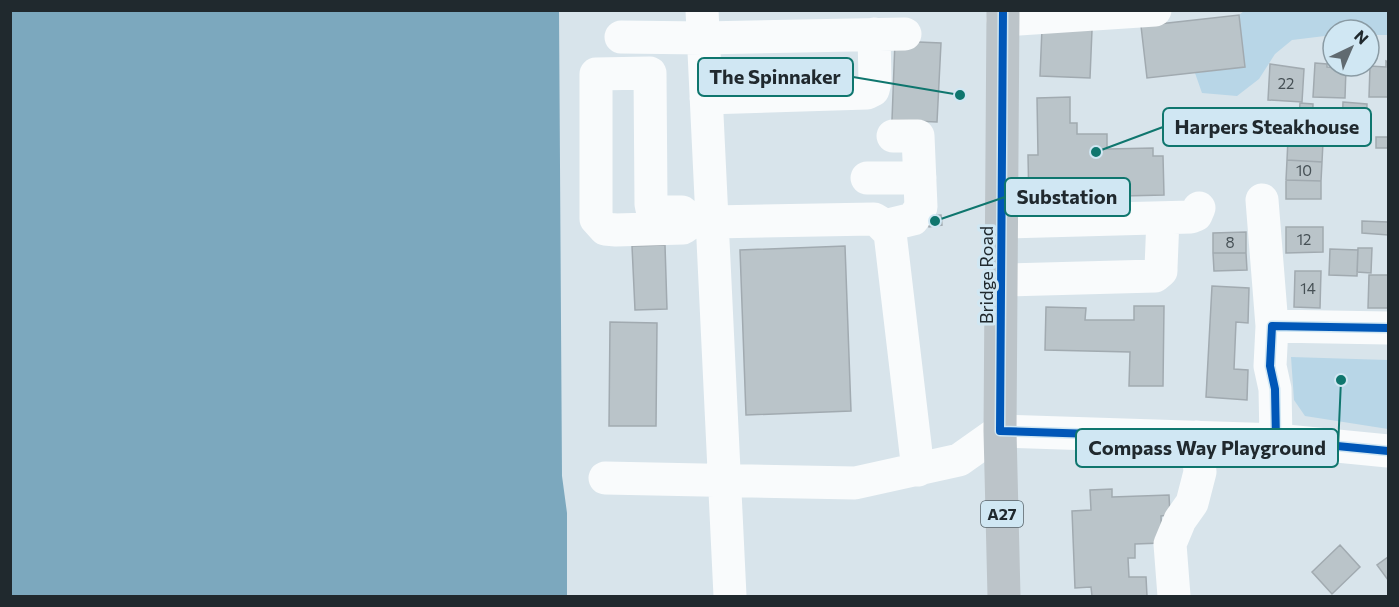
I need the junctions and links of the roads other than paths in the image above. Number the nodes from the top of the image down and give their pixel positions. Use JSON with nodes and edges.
{"nodes":[{"id":1,"x":1155,"y":10,"type":"edge"},
{"id":2,"x":1050,"y":14,"type":"edge"},
{"id":3,"x":1003,"y":15,"type":"edge"},
{"id":4,"x":703,"y":24,"type":"edge"},
{"id":5,"x":621,"y":37,"type":"dead end"},
{"id":6,"x":706,"y":98,"type":"junction"},
{"id":7,"x":893,"y":136,"type":"dead end"},
{"id":8,"x":867,"y":178,"type":"dead end"},
{"id":9,"x":920,"y":178,"type":"junction"},
{"id":10,"x":1262,"y":200,"type":"dead end"},
{"id":11,"x":1199,"y":208,"type":"dead end"},
{"id":12,"x":1163,"y":218,"type":"junction"},
{"id":13,"x":703,"y":221,"type":"junction"},
{"id":14,"x":1002,"y":222,"type":"junction"},
{"id":15,"x":884,"y":226,"type":"junction"},
{"id":16,"x":1002,"y":280,"type":"junction"},
{"id":17,"x":1272,"y":326,"type":"junction"},
{"id":18,"x":1389,"y":328,"type":"edge"},
{"id":19,"x":1000,"y":431,"type":"junction"},
{"id":20,"x":1197,"y":437,"type":"junction"},
{"id":21,"x":1276,"y":440,"type":"junction"},
{"id":22,"x":1389,"y":451,"type":"edge"},
{"id":23,"x":918,"y":470,"type":"junction"},
{"id":24,"x":605,"y":478,"type":"dead end"},
{"id":25,"x":724,"y":480,"type":"junction"},
{"id":26,"x":730,"y":597,"type":"edge"},
{"id":27,"x":1004,"y":597,"type":"edge"},
{"id":28,"x":1174,"y":597,"type":"edge"}],
"edges":[{"from":1,"to":2,"type":"street"},
{"from":2,"to":3,"type":"street"},
{"from":3,"to":14,"type":"main road","name":"Bridge Road","number":"A27"},
{"from":4,"to":5,"type":"street"},
{"from":4,"to":6,"type":"street"},
{"from":4,"to":6,"type":"street"},
{"from":6,"to":13,"type":"street"},
{"from":7,"to":9,"type":"street"},
{"from":8,"to":9,"type":"street"},
{"from":9,"to":15,"type":"street"},
{"from":10,"to":17,"type":"street"},
{"from":11,"to":12,"type":"street"},
{"from":12,"to":14,"type":"street"},
{"from":12,"to":16,"type":"street"},
{"from":13,"to":13,"type":"street"},
{"from":13,"to":15,"type":"street"},
{"from":13,"to":25,"type":"street"},
{"from":14,"to":16,"type":"main road","name":"Bridge Road","number":"A27"},
{"from":15,"to":23,"type":"street"},
{"from":16,"to":19,"type":"main road","name":"Bridge Road","number":"A27"},
{"from":17,"to":18,"type":"street"},
{"from":17,"to":21,"type":"street"},
{"from":19,"to":20,"type":"street"},
{"from":19,"to":23,"type":"street"},
{"from":19,"to":27,"type":"main road","name":"Bridge Road","number":"A27"},
{"from":20,"to":21,"type":"street"},
{"from":20,"to":28,"type":"street"},
{"from":21,"to":22,"type":"street"},
{"from":23,"to":25,"type":"street"},
{"from":24,"to":25,"type":"street"},
{"from":25,"to":26,"type":"street"}]}
